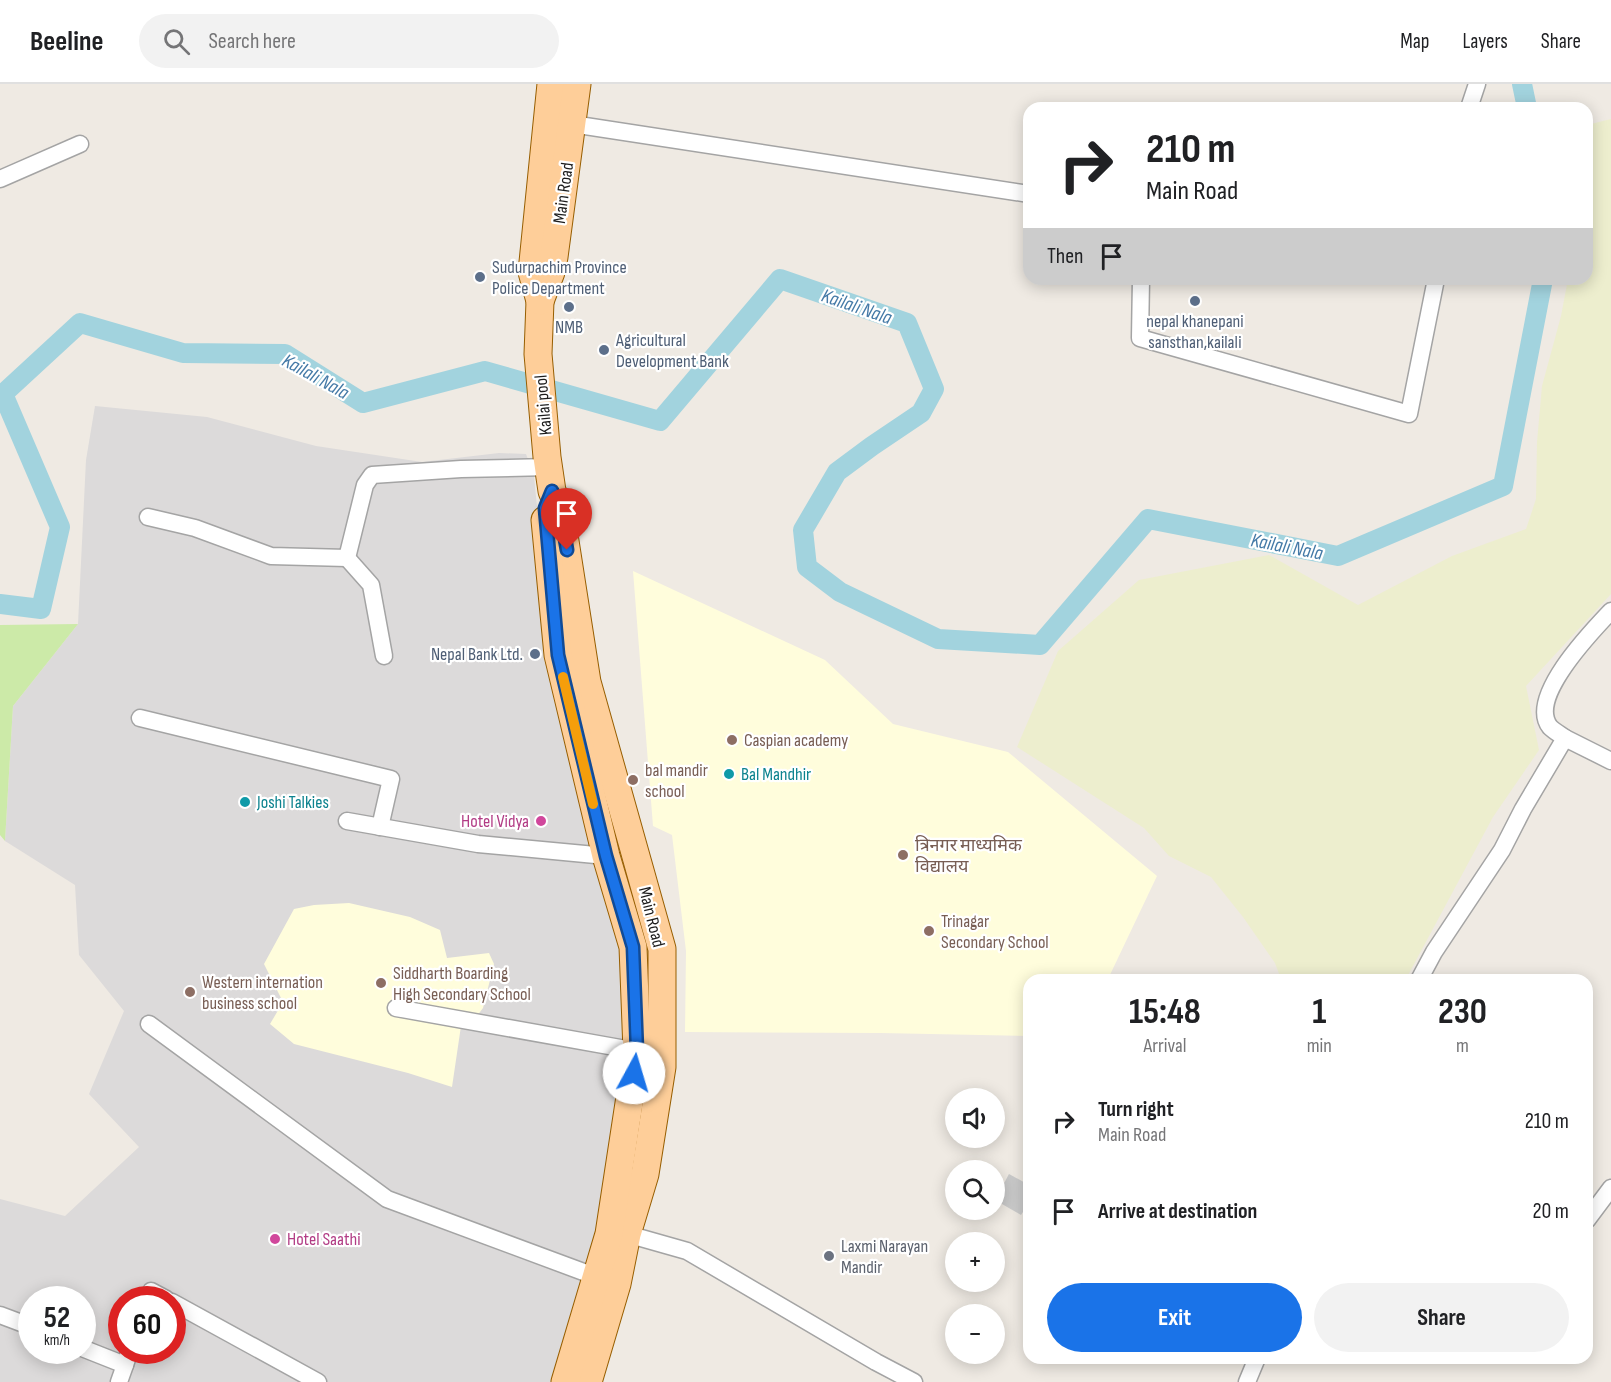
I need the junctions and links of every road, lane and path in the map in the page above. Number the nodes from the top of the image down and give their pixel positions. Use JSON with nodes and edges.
{"nodes":[{"id":1,"x":551,"y":84,"type":"edge"},
{"id":2,"x":577,"y":84,"type":"edge"},
{"id":3,"x":1477,"y":84,"type":"edge"},
{"id":4,"x":1471,"y":102,"type":"edge"},
{"id":5,"x":572,"y":124,"type":"junction"},
{"id":6,"x":80,"y":144,"type":"dead end"},
{"id":7,"x":0,"y":179,"type":"edge"},
{"id":8,"x":1023,"y":193,"type":"edge"},
{"id":9,"x":1141,"y":285,"type":"edge"},
{"id":10,"x":1435,"y":285,"type":"edge"},
{"id":11,"x":540,"y":301,"type":"junction"},
{"id":12,"x":538,"y":354,"type":"joint"},
{"id":13,"x":549,"y":471,"type":"junction"},
{"id":14,"x":148,"y":517,"type":"dead end"},
{"id":15,"x":347,"y":558,"type":"junction"},
{"id":16,"x":1611,"y":611,"type":"edge"},
{"id":17,"x":384,"y":656,"type":"dead end"},
{"id":18,"x":141,"y":718,"type":"dead end"},
{"id":19,"x":1565,"y":738,"type":"junction"},
{"id":20,"x":1611,"y":761,"type":"edge"},
{"id":21,"x":347,"y":821,"type":"dead end"},
{"id":22,"x":380,"y":827,"type":"junction"},
{"id":23,"x":606,"y":856,"type":"junction"},
{"id":24,"x":1422,"y":974,"type":"edge"},
{"id":25,"x":396,"y":1008,"type":"dead end"},
{"id":26,"x":149,"y":1024,"type":"dead end"},
{"id":27,"x":637,"y":1051,"type":"junction"},
{"id":28,"x":1611,"y":1188,"type":"edge"},
{"id":29,"x":1593,"y":1212,"type":"edge"},
{"id":30,"x":618,"y":1234,"type":"junction"},
{"id":31,"x":597,"y":1277,"type":"junction"},
{"id":32,"x":186,"y":1310,"type":"edge"},
{"id":33,"x":2,"y":1320,"type":"edge"},
{"id":34,"x":18,"y":1324,"type":"edge"},
{"id":35,"x":125,"y":1364,"type":"edge"},
{"id":36,"x":1254,"y":1364,"type":"edge"},
{"id":37,"x":119,"y":1382,"type":"edge"},
{"id":38,"x":318,"y":1382,"type":"edge"},
{"id":39,"x":565,"y":1382,"type":"edge"},
{"id":40,"x":588,"y":1382,"type":"edge"},
{"id":41,"x":914,"y":1382,"type":"edge"},
{"id":42,"x":1247,"y":1382,"type":"edge"}],
"edges":[{"from":1,"to":11,"type":"main road","name":"Main Road"},
{"from":2,"to":5,"type":"main road","name":"Main Road"},
{"from":3,"to":4,"type":"street"},
{"from":5,"to":8,"type":"street"},
{"from":5,"to":11,"type":"main road","name":"Main Road"},
{"from":6,"to":7,"type":"street"},
{"from":9,"to":10,"type":"street"},
{"from":11,"to":12,"type":"main road","name":"Main Road"},
{"from":12,"to":13,"type":"main road","name":"Kailai pool"},
{"from":13,"to":15,"type":"street"},
{"from":13,"to":23,"type":"main road","name":"Main Road"},
{"from":13,"to":30,"type":"main road","name":"Main Road"},
{"from":14,"to":15,"type":"street"},
{"from":15,"to":17,"type":"street"},
{"from":16,"to":19,"type":"street"},
{"from":18,"to":22,"type":"street"},
{"from":19,"to":20,"type":"street"},
{"from":19,"to":24,"type":"street"},
{"from":21,"to":22,"type":"street"},
{"from":22,"to":23,"type":"street"},
{"from":23,"to":27,"type":"main road","name":"Main Road"},
{"from":25,"to":27,"type":"street"},
{"from":26,"to":31,"type":"street"},
{"from":27,"to":30,"type":"main road","name":"Main Road"},
{"from":28,"to":29,"type":"street"},
{"from":30,"to":31,"type":"main road","name":"Main Road"},
{"from":30,"to":40,"type":"main road","name":"Main Road"},
{"from":30,"to":41,"type":"street"},
{"from":31,"to":39,"type":"main road","name":"Main Road"},
{"from":32,"to":38,"type":"street"},
{"from":33,"to":34,"type":"street"},
{"from":35,"to":37,"type":"street"},
{"from":36,"to":42,"type":"street"}]}
